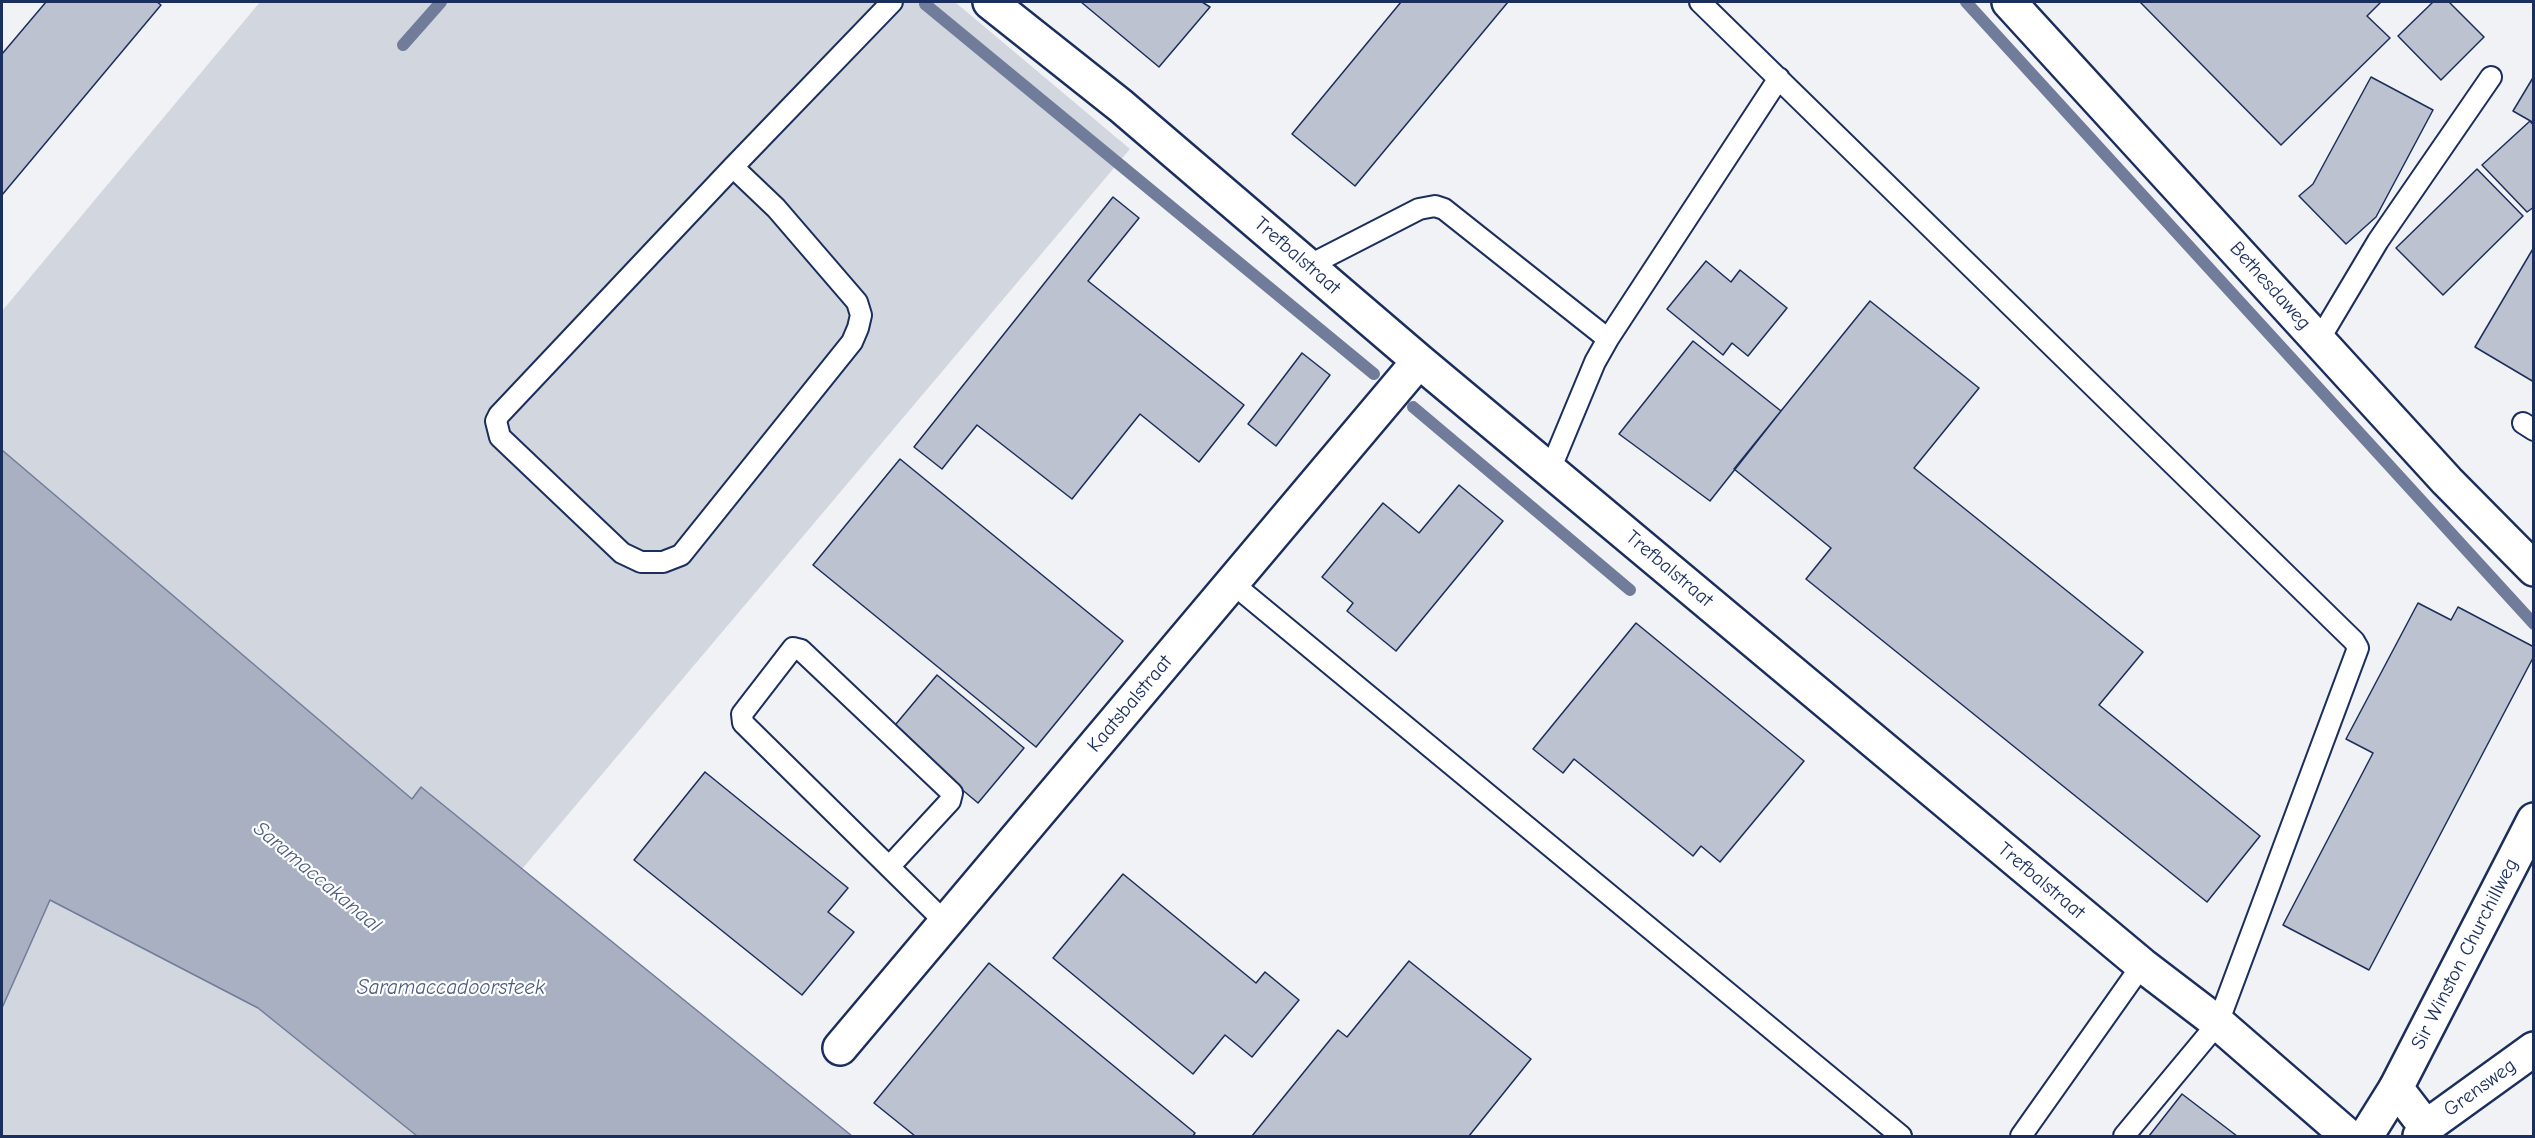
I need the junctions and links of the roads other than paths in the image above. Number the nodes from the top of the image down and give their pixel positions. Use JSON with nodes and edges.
{"nodes":[{"id":1,"x":892,"y":2,"type":"edge"},
{"id":2,"x":990,"y":2,"type":"edge"},
{"id":3,"x":1700,"y":2,"type":"edge"},
{"id":4,"x":2009,"y":2,"type":"edge"},
{"id":5,"x":2491,"y":77,"type":"dead end"},
{"id":6,"x":1779,"y":78,"type":"junction"},
{"id":7,"x":733,"y":167,"type":"junction"},
{"id":8,"x":1308,"y":266,"type":"junction"},
{"id":9,"x":1608,"y":339,"type":"junction"},
{"id":10,"x":2319,"y":340,"type":"junction"},
{"id":11,"x":1419,"y":361,"type":"junction"},
{"id":12,"x":1550,"y":470,"type":"junction"},
{"id":13,"x":2534,"y":568,"type":"edge"},
{"id":14,"x":1232,"y":582,"type":"junction"},
{"id":15,"x":2534,"y":820,"type":"edge"},
{"id":16,"x":889,"y":867,"type":"junction"},
{"id":17,"x":946,"y":923,"type":"junction"},
{"id":18,"x":2142,"y":965,"type":"junction"},
{"id":19,"x":2218,"y":1023,"type":"junction"},
{"id":20,"x":840,"y":1048,"type":"dead end"},
{"id":21,"x":2534,"y":1049,"type":"edge"},
{"id":22,"x":2396,"y":1088,"type":"junction"},
{"id":23,"x":2423,"y":1132,"type":"edge"},
{"id":24,"x":1901,"y":1137,"type":"edge"},
{"id":25,"x":2021,"y":1137,"type":"edge"},
{"id":26,"x":2124,"y":1137,"type":"edge"},
{"id":27,"x":2348,"y":1137,"type":"edge"},
{"id":28,"x":2366,"y":1137,"type":"edge"}],
"edges":[{"from":1,"to":7,"type":"lane"},
{"from":2,"to":8,"type":"street","name":"Trefbalstraat"},
{"from":3,"to":6,"type":"lane"},
{"from":4,"to":10,"type":"street","name":"Bethesdaweg"},
{"from":5,"to":10,"type":"lane"},
{"from":6,"to":9,"type":"lane"},
{"from":6,"to":19,"type":"lane"},
{"from":7,"to":7,"type":"lane"},
{"from":8,"to":9,"type":"lane"},
{"from":8,"to":11,"type":"street","name":"Trefbalstraat"},
{"from":9,"to":12,"type":"lane"},
{"from":10,"to":13,"type":"street","name":"Bethesdaweg"},
{"from":11,"to":12,"type":"street","name":"Trefbalstraat"},
{"from":11,"to":14,"type":"street","name":"Kaatsbalstraat"},
{"from":12,"to":18,"type":"street","name":"Trefbalstraat"},
{"from":14,"to":17,"type":"street","name":"Kaatsbalstraat"},
{"from":14,"to":24,"type":"lane"},
{"from":15,"to":22,"type":"street","name":"Sir Winston Churchillweg"},
{"from":16,"to":16,"type":"lane"},
{"from":16,"to":17,"type":"lane"},
{"from":17,"to":20,"type":"street","name":"Kaatsbalstraat"},
{"from":18,"to":19,"type":"street","name":"Trefbalstraat"},
{"from":18,"to":25,"type":"lane"},
{"from":19,"to":26,"type":"lane"},
{"from":19,"to":27,"type":"street","name":"Trefbalstraat"},
{"from":21,"to":23,"type":"street","name":"Grensweg"},
{"from":22,"to":23,"type":"street","name":"Grensweg"},
{"from":22,"to":28,"type":"street","name":"Sir Winston Churchillweg"}]}
